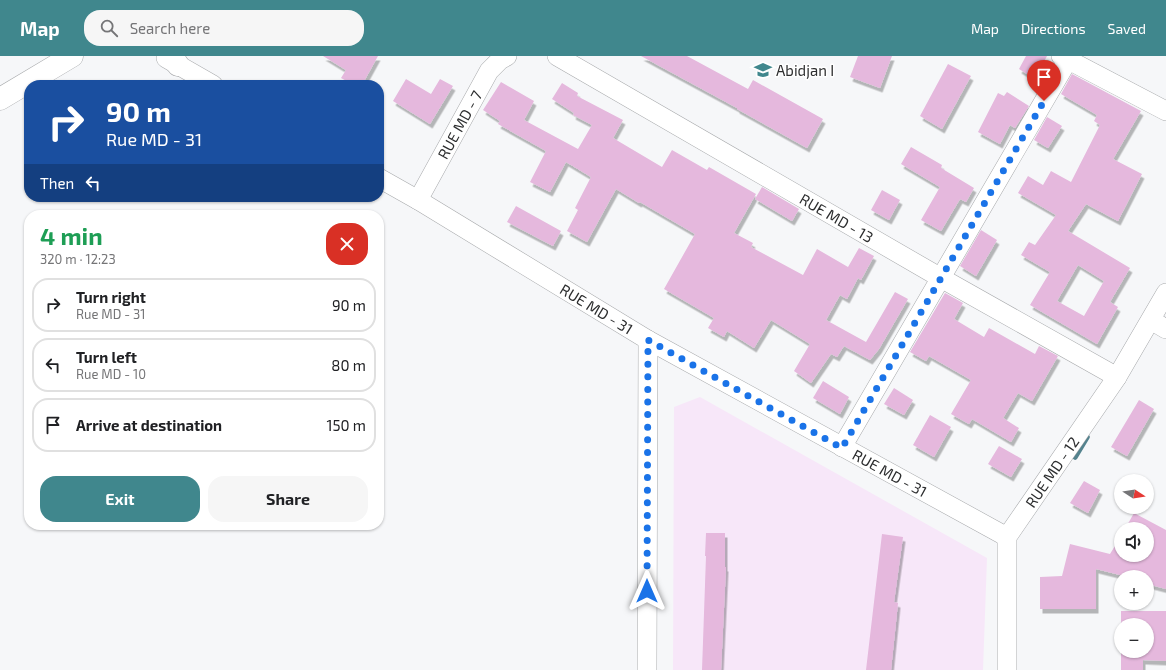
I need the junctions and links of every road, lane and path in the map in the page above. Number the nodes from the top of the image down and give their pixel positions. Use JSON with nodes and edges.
{"nodes":[{"id":1,"x":72,"y":56,"type":"edge"},
{"id":2,"x":508,"y":56,"type":"edge"},
{"id":3,"x":557,"y":56,"type":"edge"},
{"id":4,"x":1064,"y":58,"type":"edge"},
{"id":5,"x":171,"y":59,"type":"edge"},
{"id":6,"x":31,"y":80,"type":"edge"},
{"id":7,"x":205,"y":80,"type":"edge"},
{"id":8,"x":24,"y":84,"type":"edge"},
{"id":9,"x":0,"y":98,"type":"edge"},
{"id":10,"x":1166,"y":111,"type":"edge"},
{"id":11,"x":384,"y":181,"type":"edge"},
{"id":12,"x":418,"y":200,"type":"junction"},
{"id":13,"x":941,"y":278,"type":"junction"},
{"id":14,"x":1166,"y":293,"type":"edge"},
{"id":15,"x":1158,"y":325,"type":"edge"},
{"id":16,"x":648,"y":340,"type":"junction"},
{"id":17,"x":1117,"y":377,"type":"junction"},
{"id":18,"x":842,"y":448,"type":"junction"},
{"id":19,"x":1007,"y":537,"type":"junction"},
{"id":20,"x":647,"y":670,"type":"edge"},
{"id":21,"x":1007,"y":670,"type":"edge"}],
"edges":[{"from":1,"to":6,"type":"street"},
{"from":2,"to":12,"type":"street","name":"RUE MD - 7"},
{"from":3,"to":13,"type":"street","name":"RUE MD - 13"},
{"from":4,"to":10,"type":"street"},
{"from":4,"to":13,"type":"street"},
{"from":5,"to":7,"type":"street"},
{"from":8,"to":9,"type":"street"},
{"from":11,"to":12,"type":"street","name":"RUE MD - 31"},
{"from":12,"to":16,"type":"street","name":"RUE MD - 31"},
{"from":13,"to":17,"type":"street","name":"RUE MD - 13"},
{"from":13,"to":18,"type":"street"},
{"from":14,"to":15,"type":"street","name":"RUE MD - 12"},
{"from":15,"to":17,"type":"street","name":"RUE MD - 12"},
{"from":16,"to":18,"type":"street","name":"RUE MD - 31"},
{"from":16,"to":20,"type":"street"},
{"from":17,"to":19,"type":"street","name":"RUE MD - 12"},
{"from":18,"to":19,"type":"street","name":"RUE MD - 31"},
{"from":19,"to":21,"type":"street"}]}
